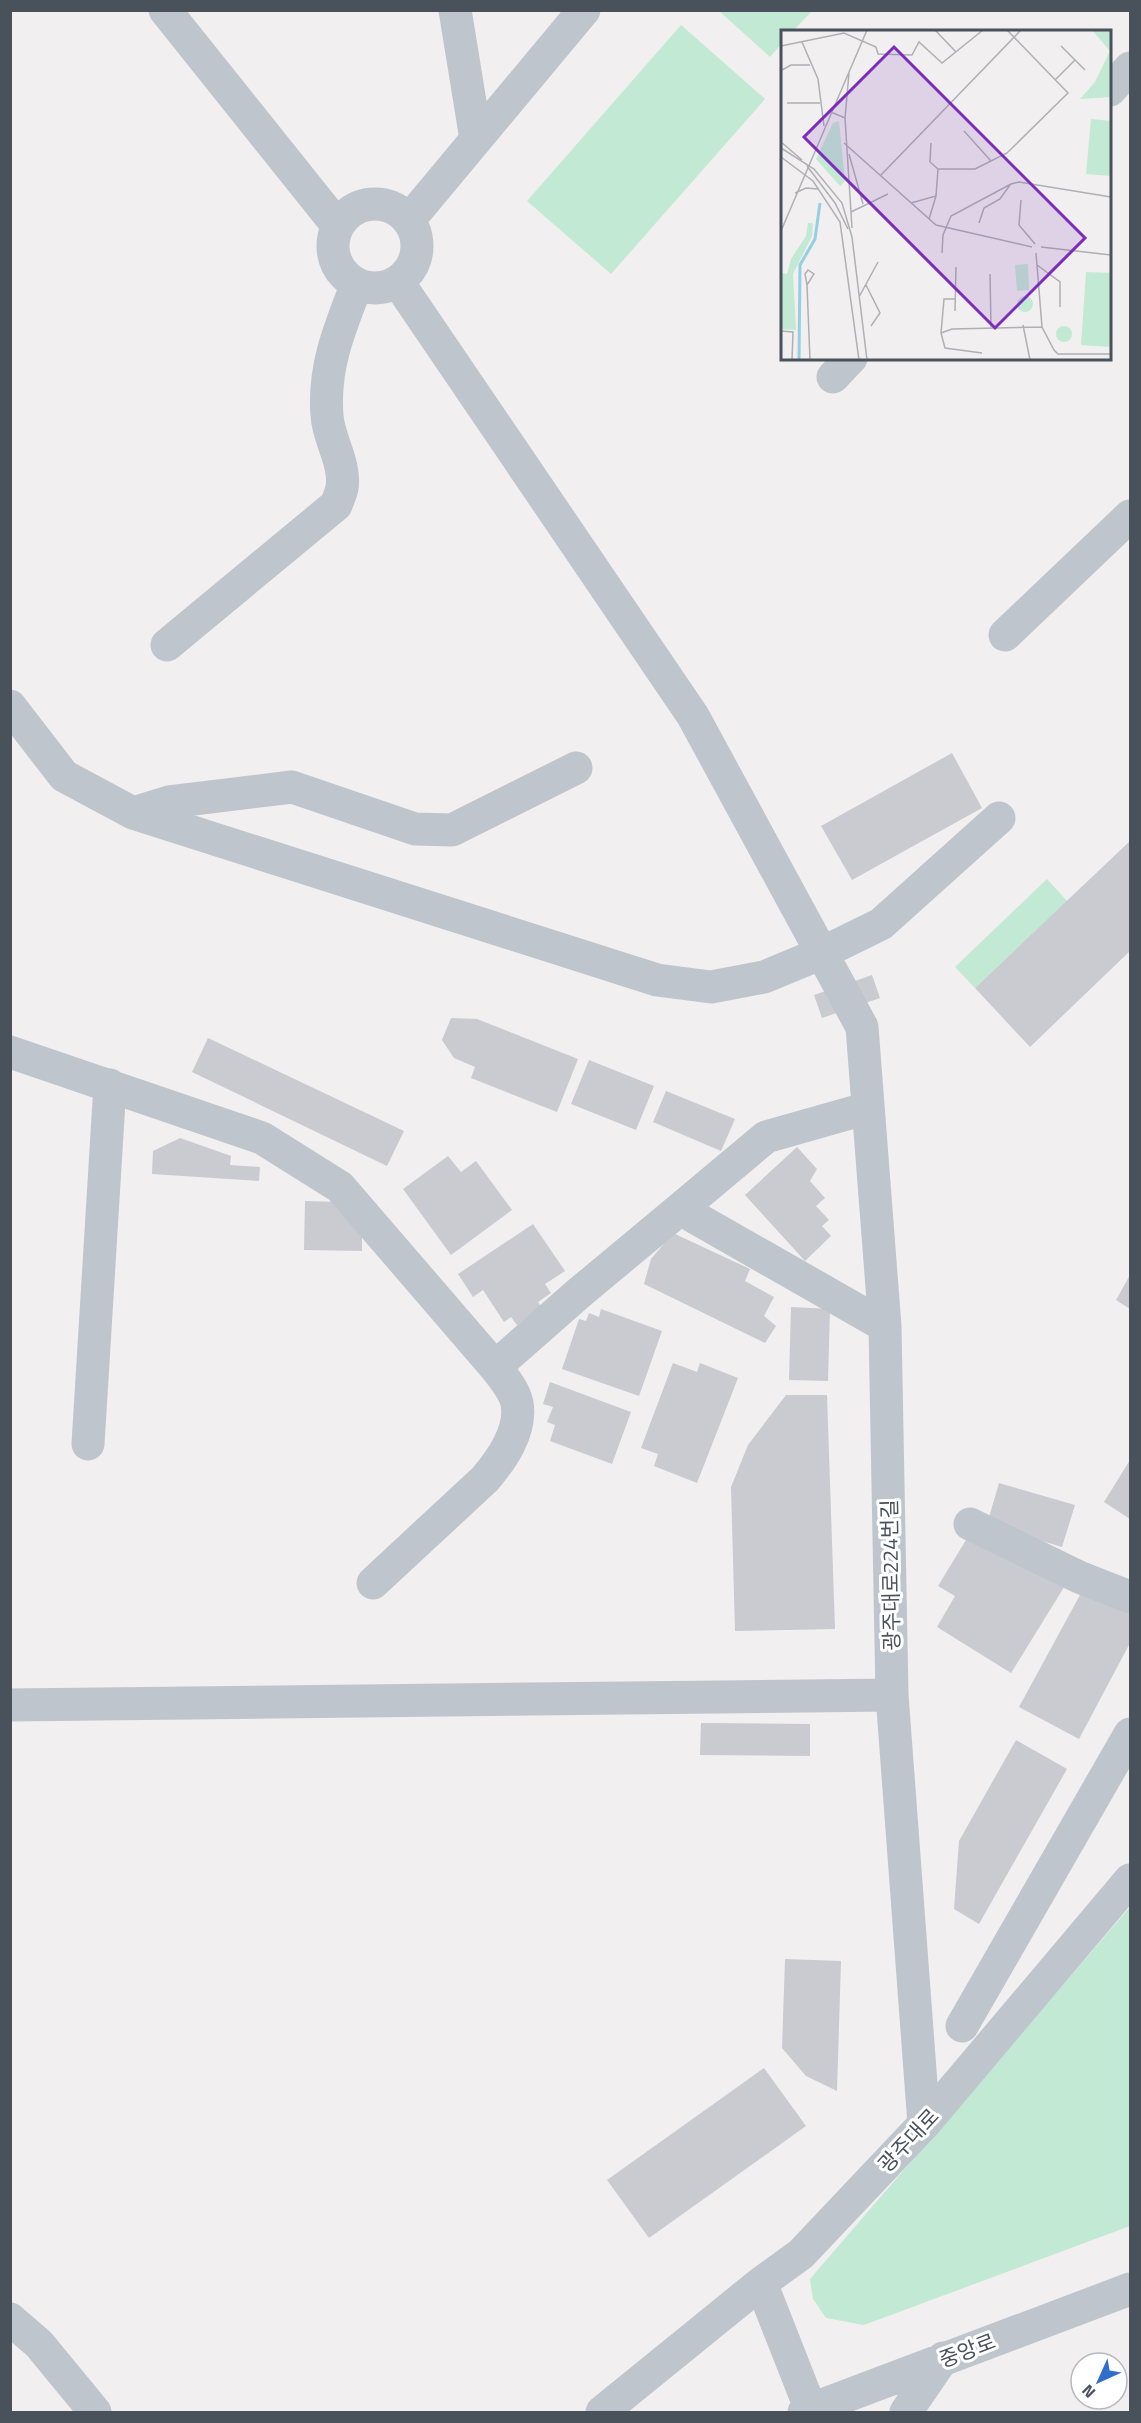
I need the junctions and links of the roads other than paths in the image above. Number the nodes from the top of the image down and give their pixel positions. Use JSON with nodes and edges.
{"nodes":[{"id":1,"x":165,"y":10,"type":"edge"},
{"id":2,"x":455,"y":10,"type":"edge"},
{"id":3,"x":584,"y":10,"type":"edge"},
{"id":4,"x":1131,"y":68,"type":"edge"},
{"id":5,"x":1111,"y":89,"type":"edge"},
{"id":6,"x":476,"y":139,"type":"junction"},
{"id":7,"x":409,"y":220,"type":"junction"},
{"id":8,"x":338,"y":225,"type":"junction"},
{"id":9,"x":398,"y":282,"type":"junction"},
{"id":10,"x":357,"y":284,"type":"junction"},
{"id":11,"x":1131,"y":516,"type":"edge"},
{"id":12,"x":1005,"y":635,"type":"dead end"},
{"id":13,"x":167,"y":645,"type":"dead end"},
{"id":14,"x":10,"y":705,"type":"edge"},
{"id":15,"x":576,"y":768,"type":"dead end"},
{"id":16,"x":133,"y":813,"type":"junction"},
{"id":17,"x":999,"y":818,"type":"dead end"},
{"id":18,"x":822,"y":953,"type":"junction"},
{"id":19,"x":10,"y":1052,"type":"edge"},
{"id":20,"x":110,"y":1085,"type":"junction"},
{"id":21,"x":868,"y":1108,"type":"junction"},
{"id":22,"x":680,"y":1209,"type":"junction"},
{"id":23,"x":885,"y":1326,"type":"junction"},
{"id":24,"x":495,"y":1367,"type":"junction"},
{"id":25,"x":88,"y":1444,"type":"dead end"},
{"id":26,"x":970,"y":1524,"type":"dead end"},
{"id":27,"x":373,"y":1583,"type":"dead end"},
{"id":28,"x":1131,"y":1597,"type":"edge"},
{"id":29,"x":892,"y":1695,"type":"junction"},
{"id":30,"x":10,"y":1705,"type":"edge"},
{"id":31,"x":1131,"y":1734,"type":"edge"},
{"id":32,"x":1131,"y":1880,"type":"edge"},
{"id":33,"x":914,"y":1995,"type":"junction"},
{"id":34,"x":962,"y":2026,"type":"junction"},
{"id":35,"x":1004,"y":2030,"type":"junction"},
{"id":36,"x":924,"y":2124,"type":"junction"},
{"id":37,"x":761,"y":2283,"type":"junction"},
{"id":38,"x":1131,"y":2289,"type":"edge"},
{"id":39,"x":10,"y":2319,"type":"edge"},
{"id":40,"x":943,"y":2358,"type":"junction"},
{"id":41,"x":808,"y":2411,"type":"edge"},
{"id":42,"x":95,"y":2412,"type":"edge"},
{"id":43,"x":602,"y":2412,"type":"edge"},
{"id":44,"x":906,"y":2412,"type":"edge"}],
"edges":[{"from":1,"to":8,"type":"street"},
{"from":2,"to":6,"type":"street"},
{"from":3,"to":6,"type":"street"},
{"from":4,"to":5,"type":"street"},
{"from":6,"to":7,"type":"street"},
{"from":7,"to":8,"type":"street"},
{"from":7,"to":9,"type":"street"},
{"from":8,"to":10,"type":"street"},
{"from":9,"to":10,"type":"street"},
{"from":9,"to":18,"type":"street"},
{"from":10,"to":13,"type":"street"},
{"from":11,"to":12,"type":"street"},
{"from":14,"to":16,"type":"street"},
{"from":15,"to":16,"type":"street"},
{"from":16,"to":18,"type":"street"},
{"from":17,"to":18,"type":"street"},
{"from":18,"to":21,"type":"street","name":"광주대로224번길"},
{"from":19,"to":20,"type":"street"},
{"from":20,"to":24,"type":"street"},
{"from":20,"to":25,"type":"street"},
{"from":21,"to":22,"type":"street"},
{"from":21,"to":23,"type":"street","name":"광주대로224번길"},
{"from":22,"to":23,"type":"street"},
{"from":22,"to":24,"type":"street"},
{"from":23,"to":29,"type":"street","name":"광주대로224번길"},
{"from":24,"to":27,"type":"street"},
{"from":26,"to":28,"type":"street"},
{"from":29,"to":30,"type":"street"},
{"from":29,"to":33,"type":"street","name":"광주대로224번길"},
{"from":31,"to":34,"type":"street"},
{"from":32,"to":35,"type":"street","name":"광주대로"},
{"from":33,"to":34,"type":"street"},
{"from":33,"to":36,"type":"street","name":"광주대로224번길"},
{"from":34,"to":35,"type":"street"},
{"from":35,"to":36,"type":"street","name":"광주대로"},
{"from":36,"to":37,"type":"street","name":"광주대로"},
{"from":37,"to":41,"type":"street"},
{"from":37,"to":43,"type":"street","name":"광주대로"},
{"from":38,"to":40,"type":"street","name":"중앙로"},
{"from":39,"to":42,"type":"street"},
{"from":40,"to":41,"type":"street","name":"중앙로"},
{"from":40,"to":44,"type":"street"}]}
